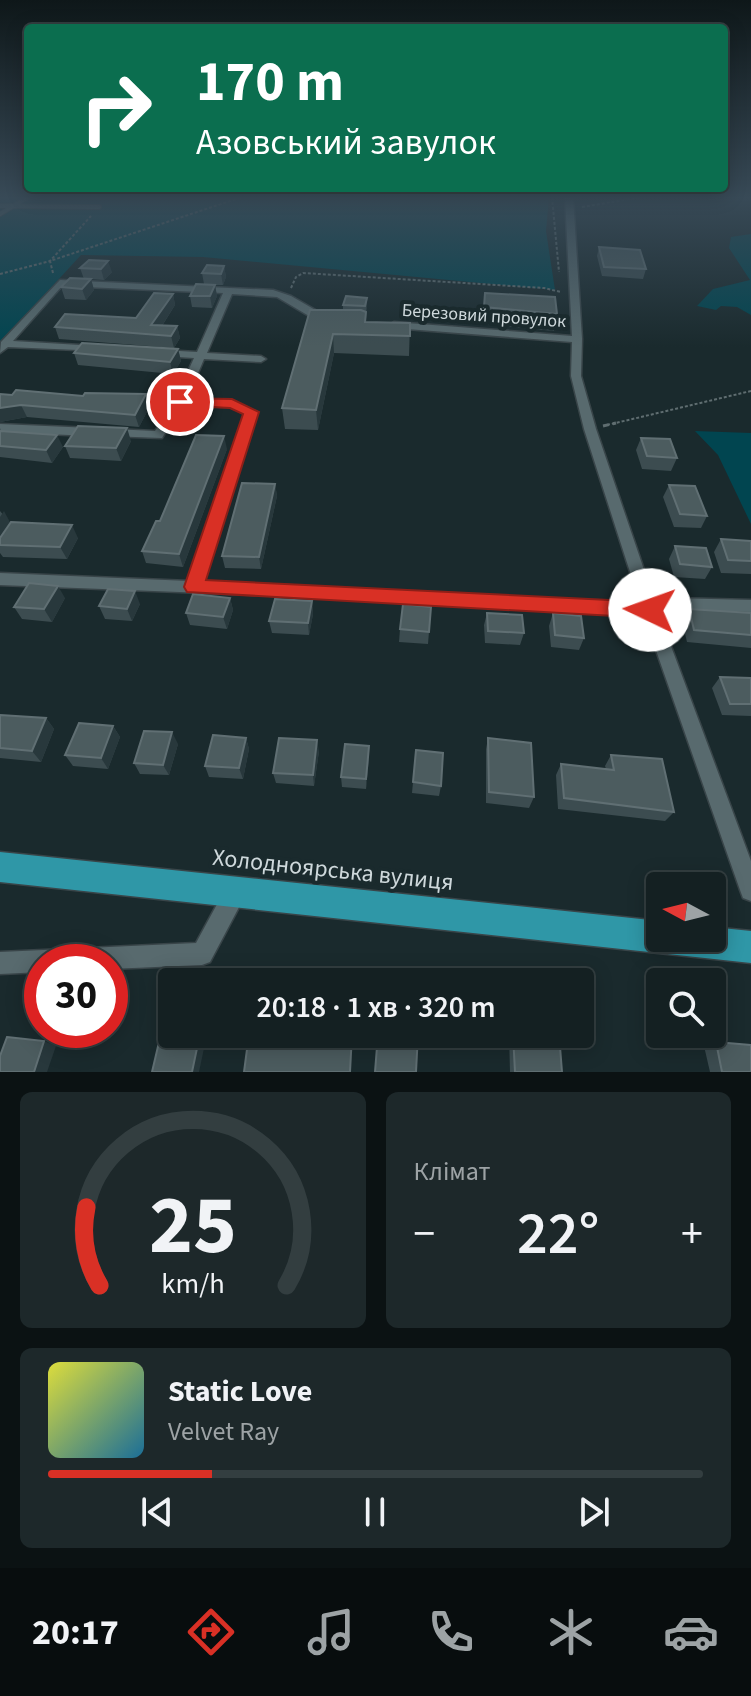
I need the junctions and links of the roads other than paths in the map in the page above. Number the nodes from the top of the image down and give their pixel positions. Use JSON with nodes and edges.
{"nodes":[{"id":1,"x":572,"y":247,"type":"edge"},
{"id":2,"x":229,"y":291,"type":"junction"},
{"id":3,"x":332,"y":321,"type":"edge"},
{"id":4,"x":375,"y":325,"type":"edge"},
{"id":5,"x":577,"y":339,"type":"junction"},
{"id":6,"x":2,"y":347,"type":"edge"},
{"id":7,"x":109,"y":350,"type":"edge"},
{"id":8,"x":154,"y":352,"type":"edge"},
{"id":9,"x":198,"y":355,"type":"junction"},
{"id":10,"x":261,"y":359,"type":"dead end"},
{"id":11,"x":180,"y":402,"type":"junction"},
{"id":12,"x":0,"y":428,"type":"edge"},
{"id":13,"x":0,"y":579,"type":"edge"},
{"id":14,"x":194,"y":587,"type":"junction"},
{"id":15,"x":751,"y":606,"type":"edge"},
{"id":16,"x":650,"y":610,"type":"junction"},
{"id":17,"x":0,"y":867,"type":"edge"},
{"id":18,"x":751,"y":890,"type":"edge"},
{"id":19,"x":236,"y":891,"type":"junction"},
{"id":20,"x":646,"y":935,"type":"edge"},
{"id":21,"x":726,"y":944,"type":"edge"},
{"id":22,"x":751,"y":947,"type":"edge"},
{"id":23,"x":0,"y":963,"type":"edge"}],
"edges":[{"from":1,"to":5,"type":"street"},
{"from":2,"to":3,"type":"street"},
{"from":2,"to":6,"type":"street"},
{"from":2,"to":9,"type":"street"},
{"from":4,"to":5,"type":"street","name":"Березовий провулок"},
{"from":5,"to":16,"type":"street"},
{"from":6,"to":7,"type":"street"},
{"from":8,"to":9,"type":"street"},
{"from":9,"to":10,"type":"street"},
{"from":9,"to":11,"type":"street"},
{"from":11,"to":12,"type":"street"},
{"from":11,"to":14,"type":"street"},
{"from":13,"to":14,"type":"street"},
{"from":14,"to":16,"type":"street"},
{"from":15,"to":16,"type":"street"},
{"from":16,"to":18,"type":"street"},
{"from":17,"to":19,"type":"main road","name":"Холодноярська вулиця"},
{"from":19,"to":20,"type":"main road","name":"Холодноярська вулиця"},
{"from":19,"to":23,"type":"street"},
{"from":21,"to":22,"type":"main road"}]}
